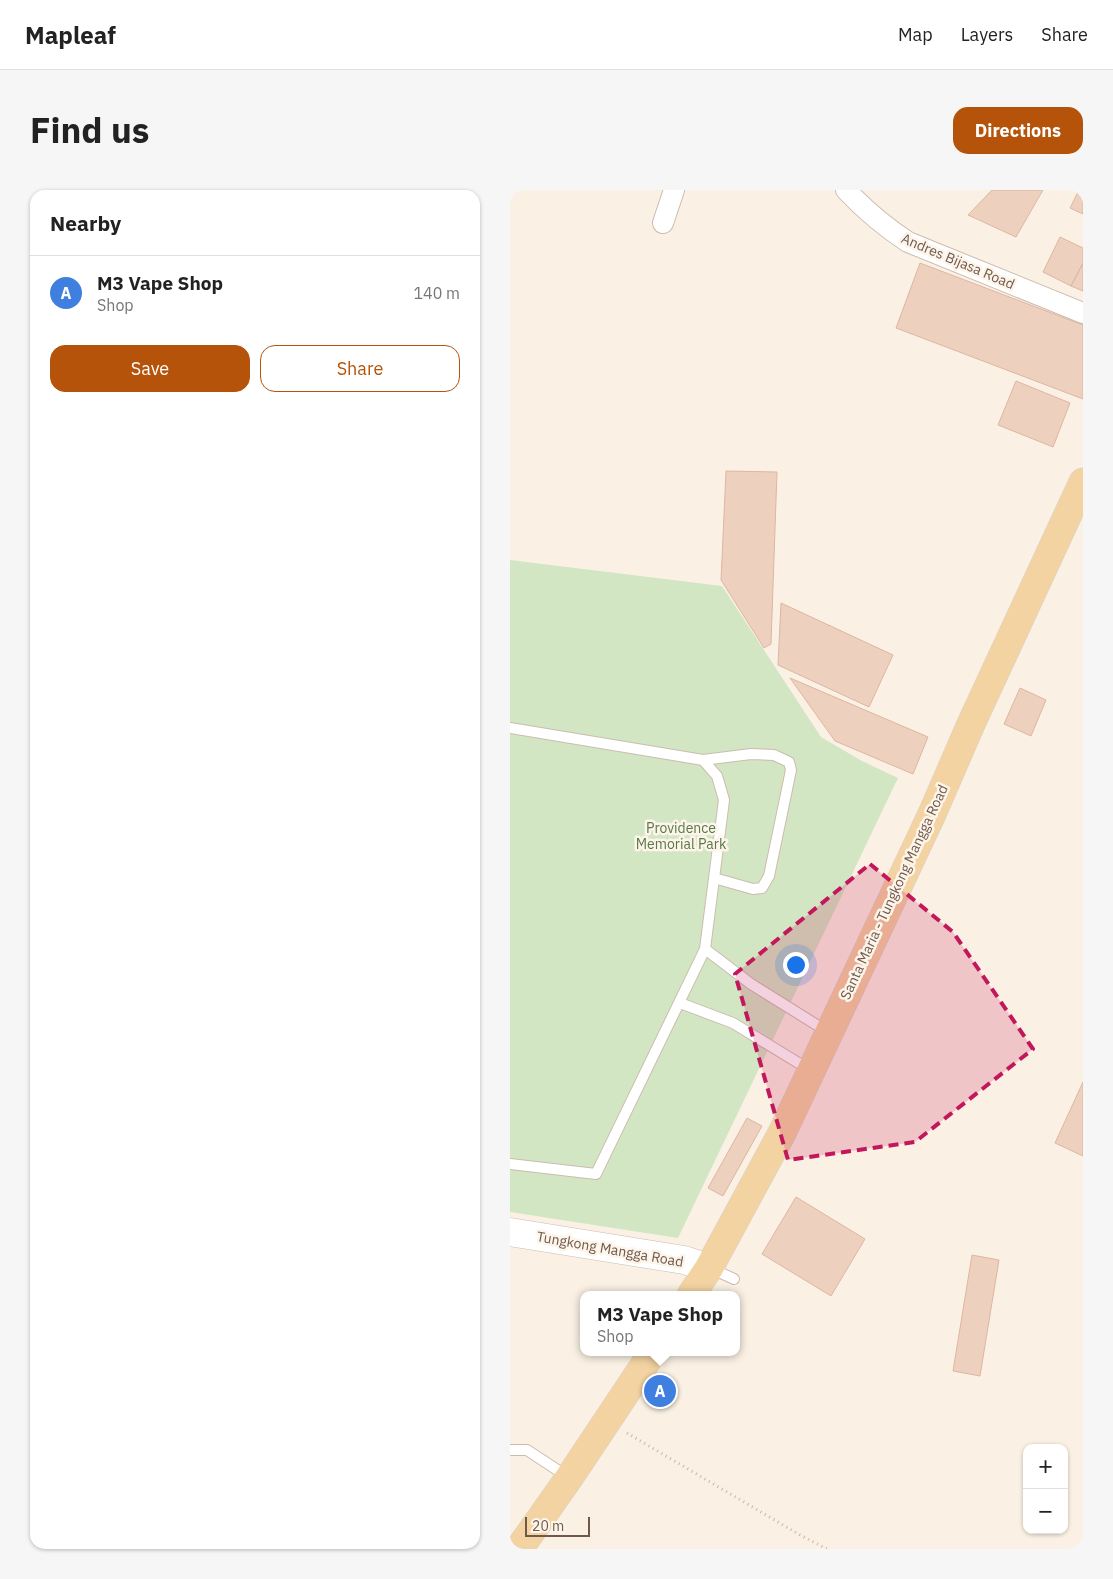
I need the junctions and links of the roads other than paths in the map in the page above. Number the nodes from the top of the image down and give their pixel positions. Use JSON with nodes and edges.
{"nodes":[{"id":1,"x":674,"y":190,"type":"edge"},
{"id":2,"x":846,"y":190,"type":"edge"},
{"id":3,"x":663,"y":223,"type":"dead end"},
{"id":4,"x":1083,"y":313,"type":"edge"},
{"id":5,"x":1083,"y":482,"type":"edge"},
{"id":6,"x":510,"y":728,"type":"edge"},
{"id":7,"x":703,"y":760,"type":"junction"},
{"id":8,"x":714,"y":878,"type":"junction"},
{"id":9,"x":705,"y":949,"type":"junction"},
{"id":10,"x":680,"y":1002,"type":"junction"},
{"id":11,"x":829,"y":1033,"type":"junction"},
{"id":12,"x":811,"y":1071,"type":"junction"},
{"id":13,"x":510,"y":1164,"type":"edge"},
{"id":14,"x":510,"y":1232,"type":"edge"},
{"id":15,"x":709,"y":1268,"type":"junction"},
{"id":16,"x":734,"y":1279,"type":"dead end"},
{"id":17,"x":694,"y":1291,"type":"edge"},
{"id":18,"x":650,"y":1356,"type":"edge"},
{"id":19,"x":510,"y":1450,"type":"edge"},
{"id":20,"x":569,"y":1478,"type":"junction"},
{"id":21,"x":519,"y":1549,"type":"edge"}],
"edges":[{"from":1,"to":3,"type":"street"},
{"from":2,"to":4,"type":"street","name":"Andres Bijasa Road"},
{"from":5,"to":11,"type":"main road","name":"Santa Maria - Tungkong Mangga Road"},
{"from":6,"to":7,"type":"lane"},
{"from":7,"to":8,"type":"lane"},
{"from":7,"to":8,"type":"lane"},
{"from":8,"to":9,"type":"lane"},
{"from":9,"to":10,"type":"lane"},
{"from":9,"to":11,"type":"lane"},
{"from":10,"to":12,"type":"lane"},
{"from":10,"to":13,"type":"lane"},
{"from":11,"to":12,"type":"main road","name":"Santa Maria - Tungkong Mangga Road"},
{"from":12,"to":15,"type":"main road","name":"Santa Maria - Tungkong Mangga Road"},
{"from":14,"to":15,"type":"street","name":"Tungkong Mangga Road"},
{"from":15,"to":16,"type":"lane"},
{"from":15,"to":17,"type":"main road","name":"Santa Maria - Tungkong Mangga Road"},
{"from":18,"to":20,"type":"main road"},
{"from":19,"to":20,"type":"lane"},
{"from":20,"to":21,"type":"main road"}]}
